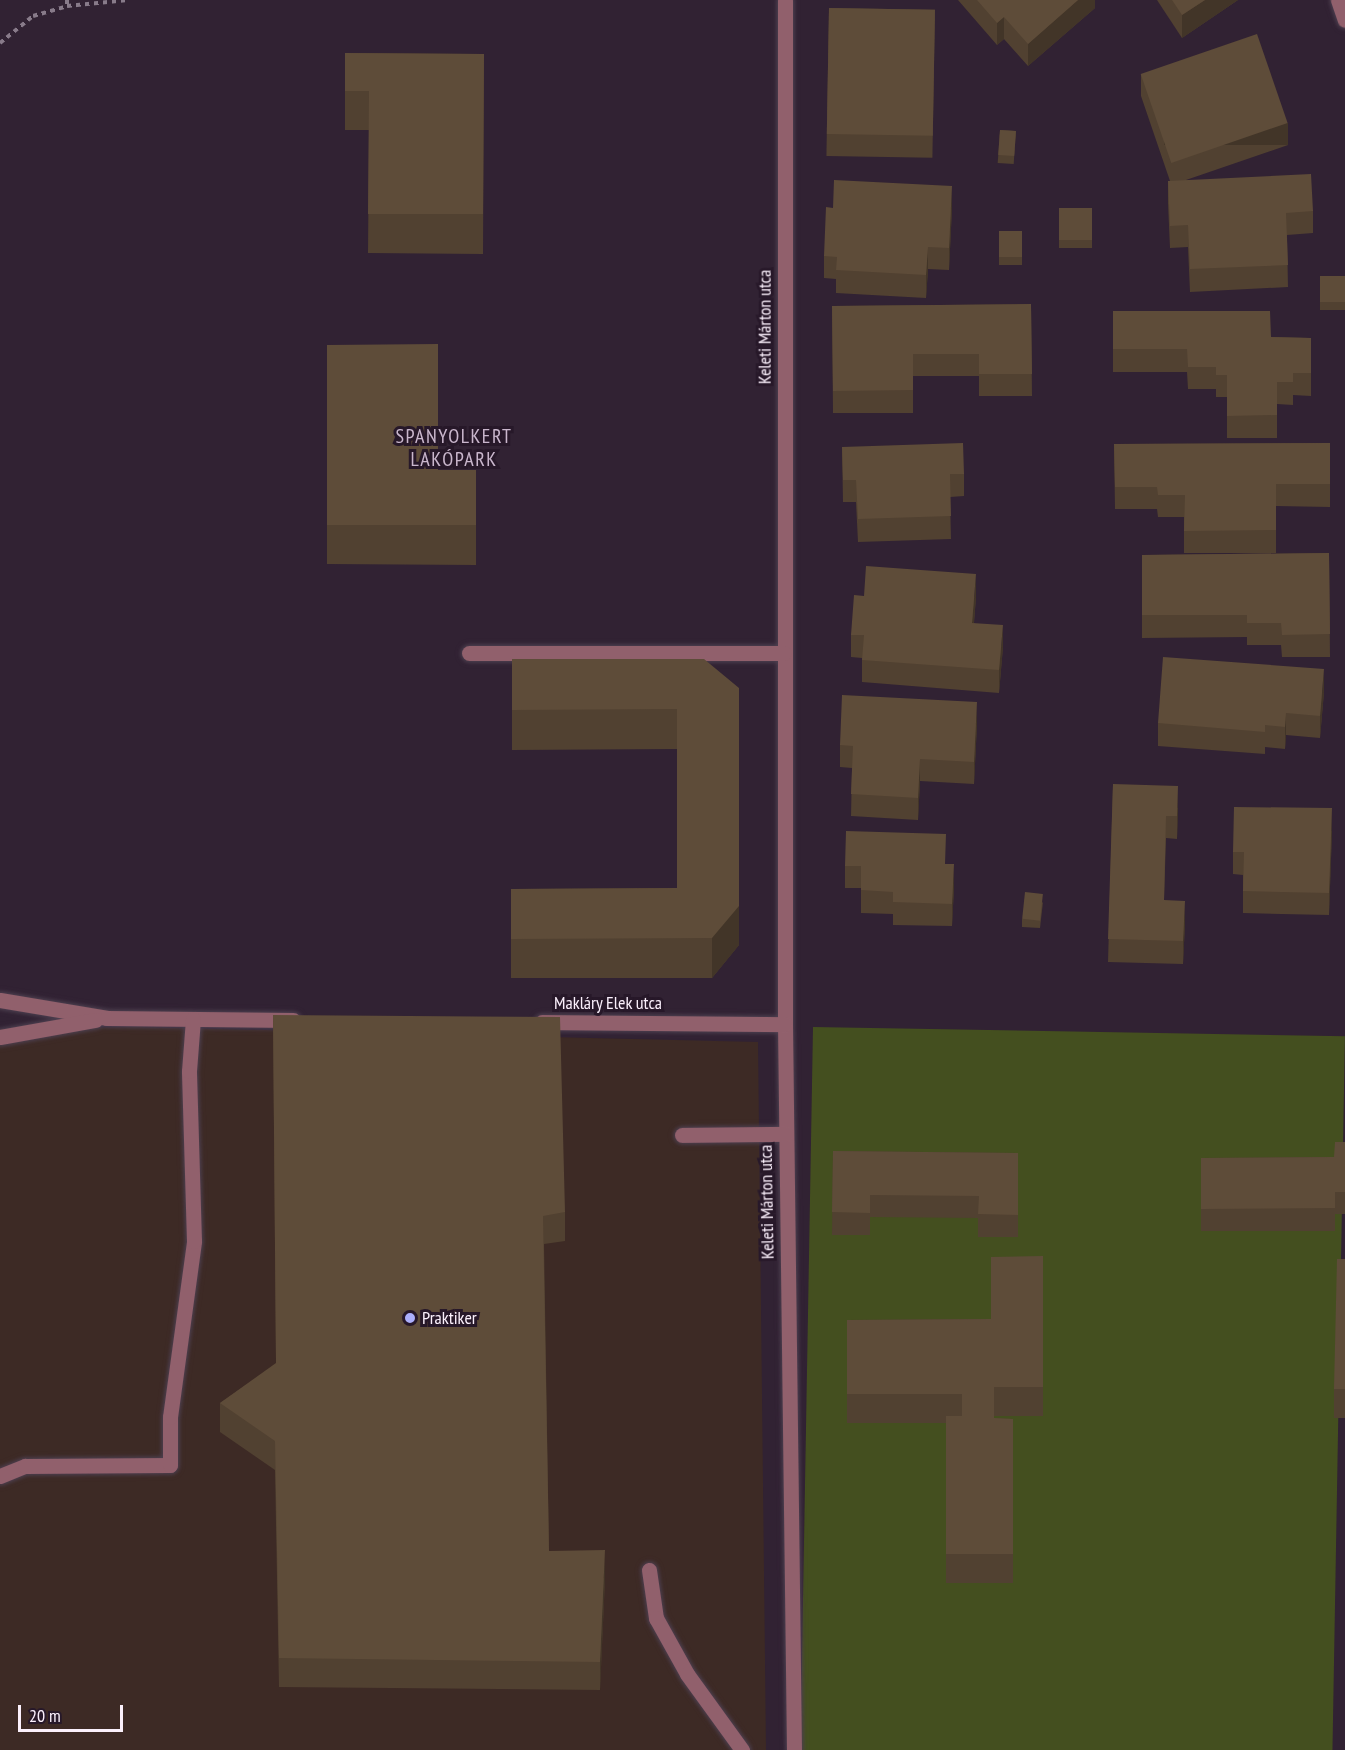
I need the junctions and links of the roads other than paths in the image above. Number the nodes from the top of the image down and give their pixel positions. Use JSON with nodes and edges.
{"nodes":[{"id":1,"x":785,"y":0,"type":"edge"},
{"id":2,"x":1338,"y":0,"type":"edge"},
{"id":3,"x":1345,"y":20,"type":"edge"},
{"id":4,"x":469,"y":652,"type":"dead end"},
{"id":5,"x":784,"y":653,"type":"junction"},
{"id":6,"x":0,"y":1000,"type":"edge"},
{"id":7,"x":107,"y":1018,"type":"junction"},
{"id":8,"x":193,"y":1019,"type":"junction"},
{"id":9,"x":311,"y":1020,"type":"edge"},
{"id":10,"x":524,"y":1022,"type":"edge"},
{"id":11,"x":785,"y":1024,"type":"junction"},
{"id":12,"x":0,"y":1038,"type":"edge"},
{"id":13,"x":786,"y":1134,"type":"junction"},
{"id":14,"x":682,"y":1136,"type":"dead end"},
{"id":15,"x":0,"y":1476,"type":"edge"},
{"id":16,"x":649,"y":1570,"type":"dead end"},
{"id":17,"x":742,"y":1750,"type":"edge"},
{"id":18,"x":794,"y":1750,"type":"edge"}],
"edges":[{"from":1,"to":5,"type":"street","name":"Keleti Márton utca"},
{"from":2,"to":3,"type":"street"},
{"from":4,"to":5,"type":"street"},
{"from":5,"to":11,"type":"street","name":"Keleti Márton utca"},
{"from":6,"to":7,"type":"street"},
{"from":7,"to":8,"type":"street"},
{"from":7,"to":12,"type":"street"},
{"from":8,"to":9,"type":"street"},
{"from":8,"to":15,"type":"street"},
{"from":10,"to":11,"type":"street","name":"Makláry Elek utca"},
{"from":11,"to":13,"type":"street","name":"Keleti Márton utca"},
{"from":13,"to":14,"type":"street"},
{"from":13,"to":18,"type":"street","name":"Keleti Márton utca"},
{"from":16,"to":17,"type":"street"}]}
